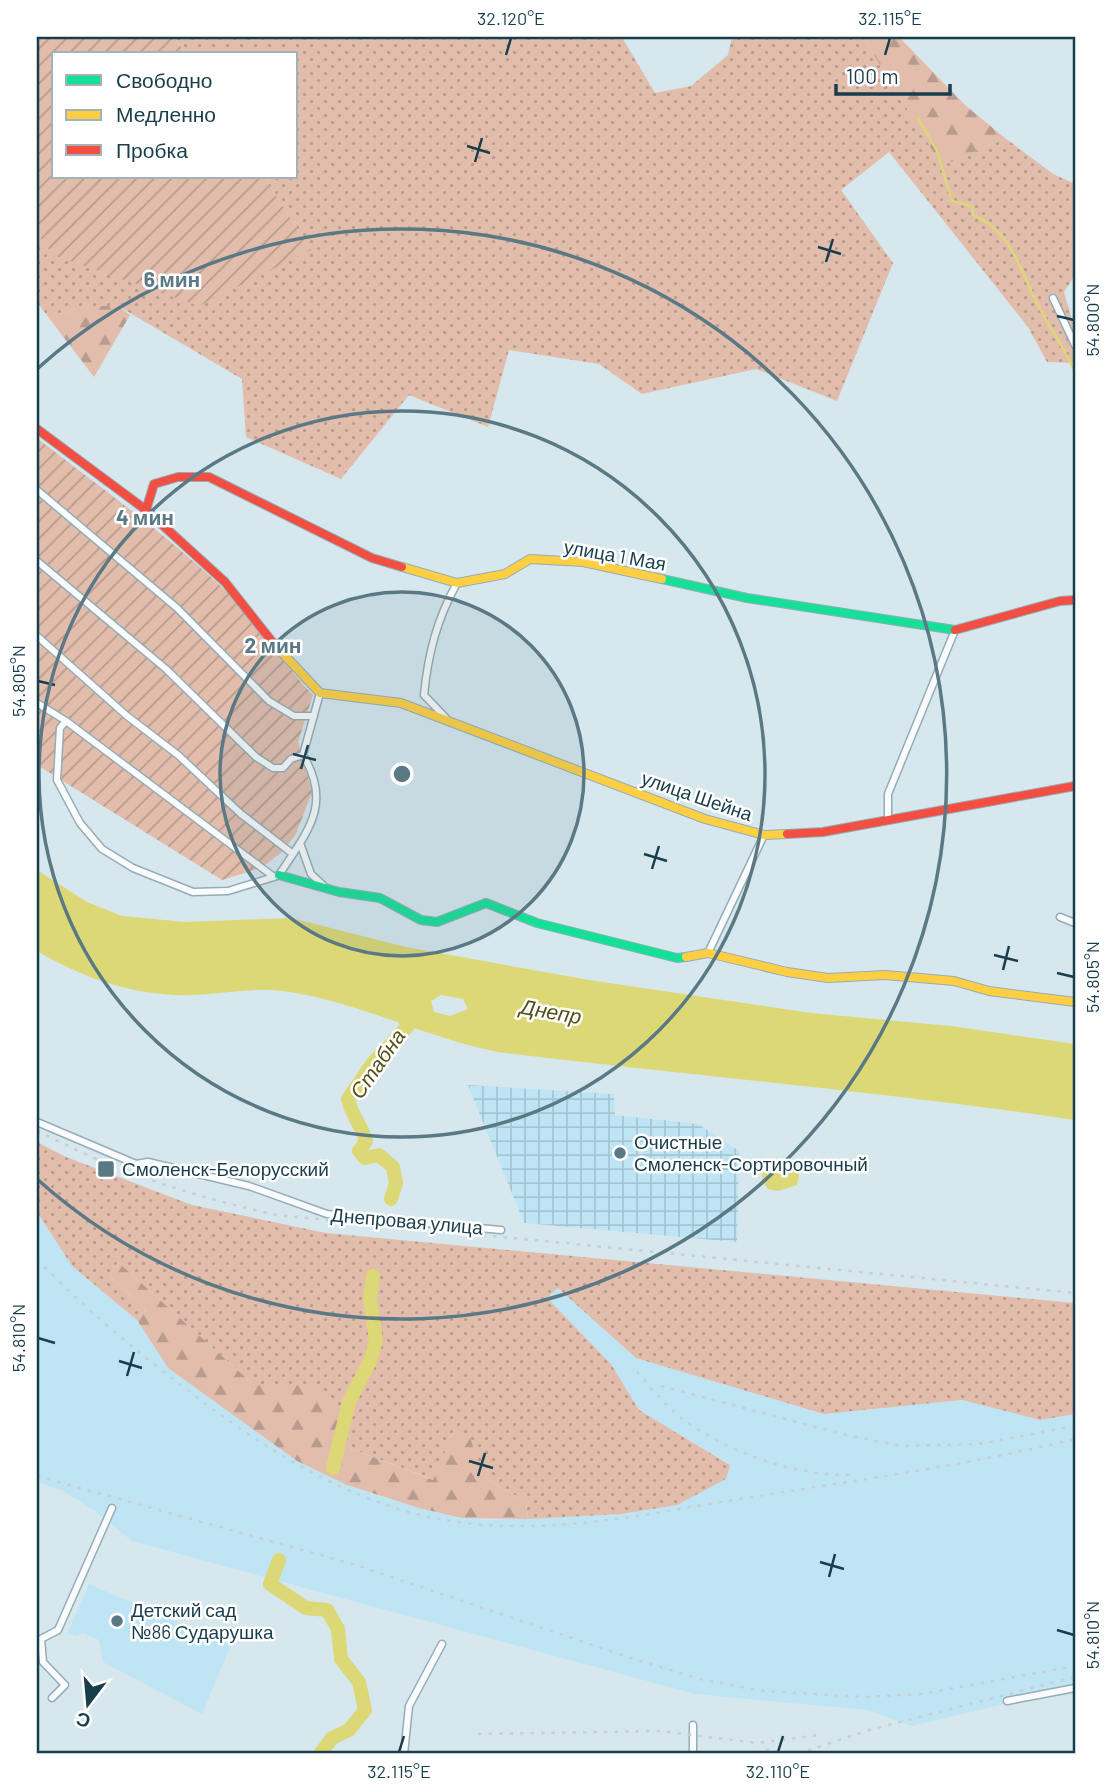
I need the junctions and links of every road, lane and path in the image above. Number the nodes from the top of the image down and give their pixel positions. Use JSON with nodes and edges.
{"nodes":[{"id":1,"x":1053,"y":298,"type":"dead end"},
{"id":2,"x":1075,"y":345,"type":"edge"},
{"id":3,"x":37,"y":429,"type":"edge"},
{"id":4,"x":37,"y":490,"type":"edge"},
{"id":5,"x":146,"y":510,"type":"junction"},
{"id":6,"x":37,"y":561,"type":"edge"},
{"id":7,"x":457,"y":583,"type":"junction"},
{"id":8,"x":1075,"y":600,"type":"edge"},
{"id":9,"x":955,"y":630,"type":"junction"},
{"id":10,"x":37,"y":636,"type":"edge"},
{"id":11,"x":320,"y":693,"type":"junction"},
{"id":12,"x":37,"y":703,"type":"edge"},
{"id":13,"x":314,"y":716,"type":"junction"},
{"id":14,"x":446,"y":718,"type":"junction"},
{"id":15,"x":66,"y":721,"type":"junction"},
{"id":16,"x":303,"y":755,"type":"junction"},
{"id":17,"x":1075,"y":786,"type":"edge"},
{"id":18,"x":888,"y":820,"type":"junction"},
{"id":19,"x":764,"y":835,"type":"junction"},
{"id":20,"x":300,"y":844,"type":"junction"},
{"id":21,"x":293,"y":854,"type":"junction"},
{"id":22,"x":277,"y":876,"type":"junction"},
{"id":23,"x":325,"y":888,"type":"junction"},
{"id":24,"x":1060,"y":917,"type":"dead end"},
{"id":25,"x":1075,"y":923,"type":"edge"},
{"id":26,"x":708,"y":953,"type":"junction"},
{"id":27,"x":1075,"y":1002,"type":"edge"},
{"id":28,"x":37,"y":1122,"type":"edge"},
{"id":29,"x":501,"y":1230,"type":"dead end"},
{"id":30,"x":112,"y":1508,"type":"dead end"},
{"id":31,"x":39,"y":1639,"type":"edge"},
{"id":32,"x":442,"y":1644,"type":"dead end"},
{"id":33,"x":1075,"y":1688,"type":"edge"},
{"id":34,"x":52,"y":1698,"type":"dead end"},
{"id":35,"x":1007,"y":1701,"type":"dead end"},
{"id":36,"x":693,"y":1726,"type":"dead end"},
{"id":37,"x":404,"y":1754,"type":"edge"},
{"id":38,"x":693,"y":1754,"type":"edge"}],
"edges":[{"from":1,"to":2,"type":"street"},
{"from":3,"to":5,"type":"street"},
{"from":4,"to":13,"type":"street"},
{"from":5,"to":7,"type":"street","name":"улица 1 Мая"},
{"from":5,"to":11,"type":"street"},
{"from":6,"to":16,"type":"street"},
{"from":7,"to":9,"type":"street","name":"улица 1 Мая"},
{"from":7,"to":14,"type":"street"},
{"from":8,"to":9,"type":"street","name":"улица 1 Мая"},
{"from":9,"to":18,"type":"street"},
{"from":10,"to":21,"type":"street"},
{"from":11,"to":13,"type":"street"},
{"from":11,"to":14,"type":"street","name":"улица Шейна"},
{"from":12,"to":15,"type":"street"},
{"from":13,"to":16,"type":"street"},
{"from":14,"to":19,"type":"street","name":"улица Шейна"},
{"from":15,"to":22,"type":"street"},
{"from":15,"to":22,"type":"street"},
{"from":16,"to":20,"type":"street"},
{"from":17,"to":18,"type":"street","name":"улица Шейна"},
{"from":18,"to":19,"type":"street","name":"улица Шейна"},
{"from":19,"to":26,"type":"street"},
{"from":20,"to":21,"type":"street"},
{"from":20,"to":23,"type":"street"},
{"from":21,"to":22,"type":"street"},
{"from":22,"to":23,"type":"street"},
{"from":23,"to":26,"type":"street"},
{"from":24,"to":25,"type":"street"},
{"from":26,"to":27,"type":"street"},
{"from":28,"to":29,"type":"street","name":"Днепровая улица"},
{"from":30,"to":31,"type":"street"},
{"from":31,"to":34,"type":"street"},
{"from":32,"to":37,"type":"street"},
{"from":33,"to":35,"type":"street"},
{"from":36,"to":38,"type":"street"}]}
